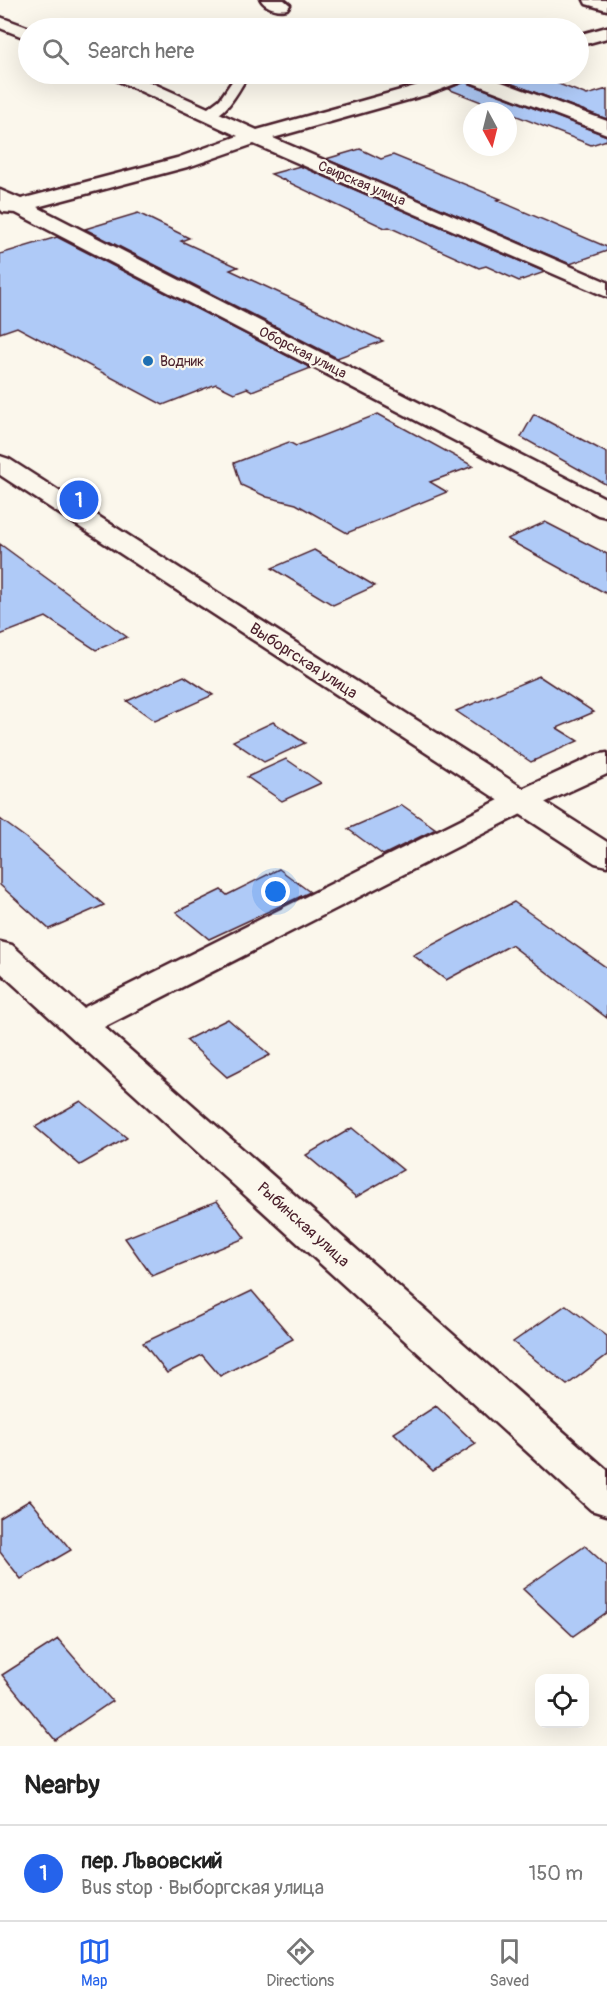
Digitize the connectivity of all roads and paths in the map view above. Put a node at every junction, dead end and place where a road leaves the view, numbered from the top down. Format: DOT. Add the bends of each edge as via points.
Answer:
graph roads {
  1 [pos="592,0"];
  2 [pos="607,5"];
  3 [pos="0,22"];
  4 [pos="18,30"];
  5 [pos="607,32"];
  6 [pos="589,37"];
  7 [pos="141,84"];
  8 [pos="235,84"];
  9 [pos="438,84"];
  10 [pos="492,84"];
  11 [pos="209,114"];
  12 [pos="607,128"];
  13 [pos="255,137"];
  14 [pos="6,204"];
  15 [pos="607,290"];
  16 [pos="0,464"];
  17 [pos="607,509"];
  18 [pos="607,762"];
  19 [pos="522,801"];
  20 [pos="607,856"];
  21 [pos="0,953"];
  22 [pos="81,1024"];
  23 [pos="607,1497"];
  1 -- 2 [label="street"];
  3 -- 4 [label="street"];
  5 -- 6 [label="street"];
  7 -- 11 [label="street, Свирская улица"];
  8 -- 11 [label="lane" via="223,106"];
  9 -- 13 [label="street"];
  10 -- 12 [label="street"];
  11 -- 13 [label="street, Свирская улица"];
  13 -- 14 [label="street" via="184,162"];
  13 -- 15 [label="street, Свирская улица"];
  14 -- 17 [label="street, Оборская улица"];
  16 -- 19 [label="street, Выборгская улица"];
  18 -- 19 [label="street"];
  19 -- 20 [label="street, Выборгская улица"];
  19 -- 22 [label="street"];
  21 -- 22 [label="street, Рыбинская улица"];
  22 -- 23 [label="street, Рыбинская улица"];
}
